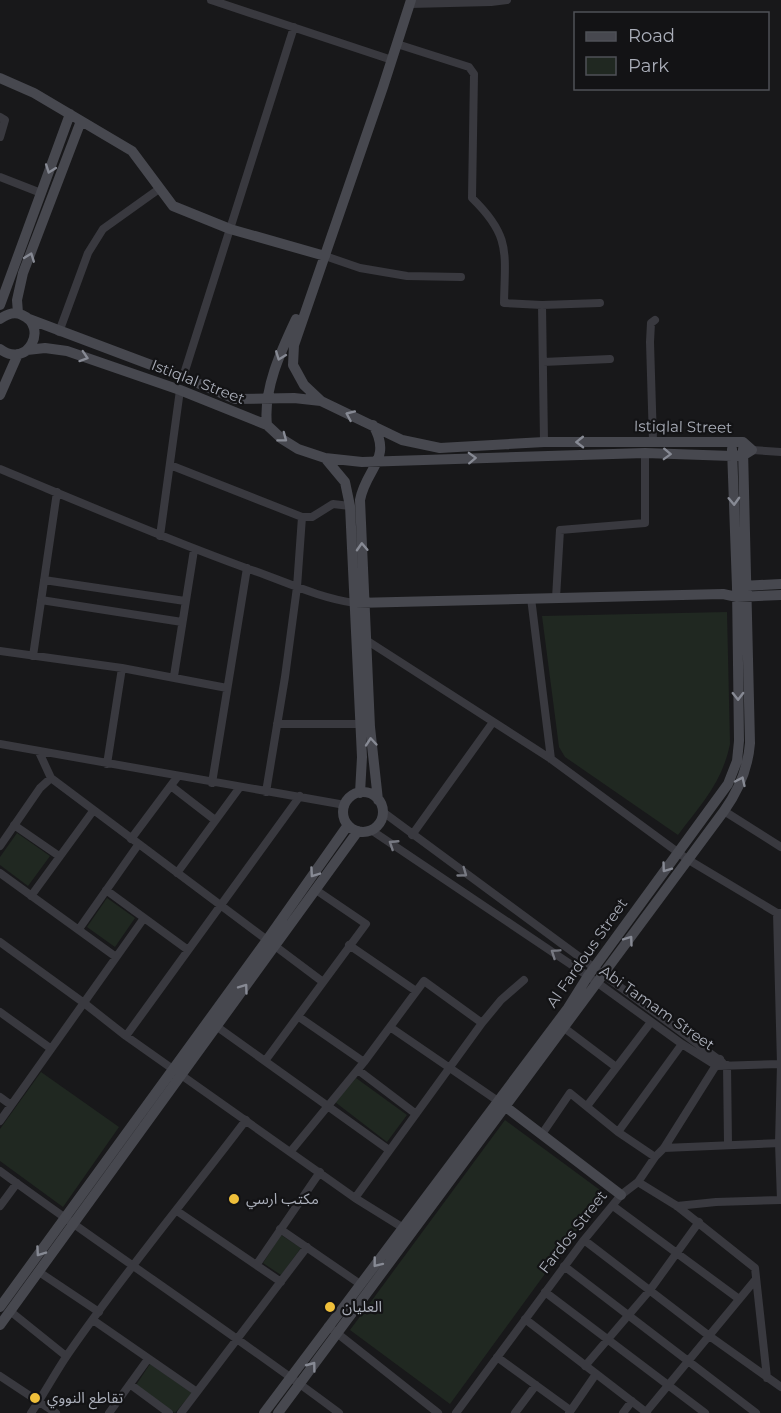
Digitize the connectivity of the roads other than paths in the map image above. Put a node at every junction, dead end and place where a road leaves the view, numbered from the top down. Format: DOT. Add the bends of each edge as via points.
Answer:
graph roads {
  1 [pos="211,0"];
  2 [pos="507,0"];
  3 [pos="410,2"];
  4 [pos="294,27"];
  5 [pos="397,44"];
  6 [pos="392,60"];
  7 [pos="0,78"];
  8 [pos="70,114"];
  9 [pos="0,117"];
  10 [pos="81,121"];
  11 [pos="0,137"];
  12 [pos="0,177"];
  13 [pos="159,189"];
  14 [pos="41,193"];
  15 [pos="230,229"];
  16 [pos="325,256"];
  17 [pos="461,276"];
  18 [pos="315,285"];
  19 [pos="600,303"];
  20 [pos="0,304"];
  21 [pos="542,305"];
  22 [pos="18,313"];
  23 [pos="0,319"];
  24 [pos="29,319"];
  25 [pos="655,320"];
  26 [pos="59,332"];
  27 [pos="0,349"];
  28 [pos="22,352"];
  29 [pos="610,359"];
  30 [pos="543,362"];
  31 [pos="183,377"];
  32 [pos="180,390"];
  33 [pos="0,395"];
  34 [pos="268,399"];
  35 [pos="321,401"];
  36 [pos="267,425"];
  37 [pos="373,425"];
  38 [pos="653,441"];
  39 [pos="544,442"];
  40 [pos="732,442"];
  41 [pos="743,451"];
  42 [pos="781,452"];
  43 [pos="645,453"];
  44 [pos="325,458"];
  45 [pos="376,462"];
  46 [pos="170,465"];
  47 [pos="0,469"];
  48 [pos="57,492"];
  49 [pos="350,506"];
  50 [pos="302,517"];
  51 [pos="160,536"];
  52 [pos="194,550"];
  53 [pos="247,568"];
  54 [pos="44,580"];
  55 [pos="781,584"];
  56 [pos="297,586"];
  57 [pos="742,591"];
  58 [pos="781,595"];
  59 [pos="531,598"];
  60 [pos="556,598"];
  61 [pos="41,600"];
  62 [pos="186,601"];
  63 [pos="360,603"];
  64 [pos="182,622"];
  65 [pos="361,637"];
  66 [pos="0,651"];
  67 [pos="33,656"];
  68 [pos="122,668"];
  69 [pos="174,676"];
  70 [pos="227,688"];
  71 [pos="493,722"];
  72 [pos="277,724"];
  73 [pos="360,724"];
  74 [pos="0,744"];
  75 [pos="39,752"];
  76 [pos="551,759"];
  77 [pos="107,764"];
  78 [pos="178,776"];
  79 [pos="51,778"];
  80 [pos="212,783"];
  81 [pos="171,786"];
  82 [pos="240,787"];
  83 [pos="266,792"];
  84 [pos="360,793"];
  85 [pos="300,796"];
  86 [pos="378,800"];
  87 [pos="345,805"];
  88 [pos="93,811"];
  89 [pos="724,811"];
  90 [pos="383,812"];
  91 [pos="215,820"];
  92 [pos="14,825"];
  93 [pos="348,825"];
  94 [pos="371,830"];
  95 [pos="358,831"];
  96 [pos="411,835"];
  97 [pos="134,842"];
  98 [pos="0,846"];
  99 [pos="781,847"];
  100 [pos="678,852"];
  101 [pos="59,856"];
  102 [pos="687,859"];
  103 [pos="0,873"];
  104 [pos="177,873"];
  105 [pos="106,890"];
  106 [pos="316,890"];
  107 [pos="31,896"];
  108 [pos="220,904"];
  109 [pos="779,913"];
  110 [pos="144,918"];
  111 [pos="79,929"];
  112 [pos="0,942"];
  113 [pos="271,943"];
  114 [pos="349,945"];
  115 [pos="188,950"];
  116 [pos="116,957"];
  117 [pos="596,975"];
  118 [pos="524,980"];
  119 [pos="323,982"];
  120 [pos="416,991"];
  121 [pos="84,1003"];
  122 [pos="781,1007"];
  123 [pos="3,1014"];
  124 [pos="298,1017"];
  125 [pos="651,1022"];
  126 [pos="0,1023"];
  127 [pos="482,1023"];
  128 [pos="216,1026"];
  129 [pos="390,1027"];
  130 [pos="563,1027"];
  131 [pos="126,1036"];
  132 [pos="682,1044"];
  133 [pos="50,1048"];
  134 [pos="266,1061"];
  135 [pos="364,1062"];
  136 [pos="722,1064"];
  137 [pos="781,1064"];
  138 [pos="616,1067"];
  139 [pos="450,1068"];
  140 [pos="358,1070"];
  141 [pos="177,1072"];
  142 [pos="0,1097"];
  143 [pos="502,1104"];
  144 [pos="11,1105"];
  145 [pos="326,1106"];
  146 [pos="587,1106"];
  147 [pos="416,1114"];
  148 [pos="246,1120"];
  149 [pos="0,1121"];
  150 [pos="618,1132"];
  151 [pos="542,1134"];
  152 [pos="780,1143"];
  153 [pos="728,1144"];
  154 [pos="664,1148"];
  155 [pos="389,1150"];
  156 [pos="291,1151"];
  157 [pos="655,1157"];
  158 [pos="0,1171"];
  159 [pos="320,1172"];
  160 [pos="638,1182"];
  161 [pos="17,1183"];
  162 [pos="621,1195"];
  163 [pos="355,1198"];
  164 [pos="781,1200"];
  165 [pos="0,1206"];
  166 [pos="613,1206"];
  167 [pos="677,1206"];
  168 [pos="177,1211"];
  169 [pos="68,1220"];
  170 [pos="699,1222"];
  171 [pos="280,1229"];
  172 [pos="408,1231"];
  173 [pos="584,1240"];
  174 [pos="307,1248"];
  175 [pos="678,1253"];
  176 [pos="257,1264"];
  177 [pos="132,1266"];
  178 [pos="564,1266"];
  179 [pos="39,1272"];
  180 [pos="756,1279"];
  181 [pos="281,1282"];
  182 [pos="360,1284"];
  183 [pos="650,1290"];
  184 [pos="545,1292"];
  185 [pos="739,1299"];
  186 [pos="5,1309"];
  187 [pos="99,1312"];
  188 [pos="629,1316"];
  189 [pos="525,1319"];
  190 [pos="93,1320"];
  191 [pos="0,1325"];
  192 [pos="332,1330"];
  193 [pos="708,1335"];
  194 [pos="237,1339"];
  195 [pos="608,1339"];
  196 [pos="66,1356"];
  197 [pos="497,1357"];
  198 [pos="148,1359"];
  199 [pos="688,1360"];
  200 [pos="585,1366"];
  201 [pos="596,1374"];
  202 [pos="0,1376"];
  203 [pos="767,1378"];
  204 [pos="295,1380"];
  205 [pos="668,1384"];
  206 [pos="131,1385"];
  207 [pos="536,1385"];
  208 [pos="781,1388"];
  209 [pos="197,1392"];
  210 [pos="39,1401"];
  211 [pos="632,1401"];
  212 [pos="570,1412"];
  213 [pos="647,1412"];
  214 [pos="31,1413"];
  215 [pos="56,1413"];
  216 [pos="109,1413"];
  217 [pos="169,1413"];
  218 [pos="181,1413"];
  219 [pos="264,1413"];
  220 [pos="278,1413"];
  221 [pos="339,1413"];
  222 [pos="438,1413"];
  223 [pos="456,1413"];
  224 [pos="515,1413"];
  225 [pos="623,1413"];
  226 [pos="705,1413"];
  227 [pos="756,1413"];
  1 -- 4 [label="street"];
  2 -- 3 [label="street"];
  3 -- 5 [label="main road"];
  4 -- 6 [label="street"];
  4 -- 15 [label="street"];
  5 -- 6 [label="main road"];
  5 -- 21 [label="street" via="469,67 474,74 472,198 491,216 505,247 504,303"];
  6 -- 16 [label="main road"];
  7 -- 8 [label="main road"];
  8 -- 10 [label="main road"];
  8 -- 14 [label="main road, one-way"];
  9 -- 11 [label="street" via="5,120"];
  10 -- 13 [label="main road" via="132,152"];
  22 -- 10 [label="main road, one-way" via="23,273"];
  12 -- 14 [label="street"];
  13 -- 15 [label="main road" via="173,206"];
  13 -- 26 [label="street" via="103,229 88,253"];
  14 -- 20 [label="main road"];
  15 -- 16 [label="main road"];
  15 -- 31 [label="street"];
  16 -- 17 [label="street" via="360,268 407,276"];
  16 -- 18 [label="main road"];
  18 -- 34 [label="main road, one-way" via="278,360"];
  18 -- 35 [label="main road" via="297,336 293,365 304,385"];
  19 -- 21 [label="street"];
  20 -- 22 [label="main road, Istiqlal Street"];
  21 -- 30 [label="street"];
  22 -- 23 [label="main road"];
  22 -- 24 [label="main road, Istiqlal Street"];
  24 -- 26 [label="main road, Istiqlal Street"];
  24 -- 28 [label="main road" via="34,339"];
  25 -- 38 [label="street" via="651,322 650,342"];
  26 -- 31 [label="main road, Istiqlal Street"];
  27 -- 28 [label="main road, Istiqlal Street" via="11,354"];
  28 -- 32 [label="main road, Istiqlal Street, one-way" via="45,348 67,351"];
  28 -- 33 [label="main road"];
  29 -- 30 [label="street"];
  30 -- 39 [label="street"];
  31 -- 34 [label="main road, Istiqlal Street" via="235,399"];
  32 -- 36 [label="main road, Istiqlal Street"];
  32 -- 46 [label="street"];
  34 -- 35 [label="main road, Istiqlal Street"];
  34 -- 36 [label="main road"];
  37 -- 35 [label="main road, Istiqlal Street, one-way"];
  36 -- 44 [label="main road, Istiqlal Street, one-way" via="298,449"];
  37 -- 39 [label="main road, Istiqlal Street" via="402,440 440,448"];
  37 -- 45 [label="main road" via="381,441"];
  38 -- 39 [label="main road, Istiqlal Street, one-way"];
  38 -- 40 [label="main road, Istiqlal Street"];
  40 -- 41 [label="main road, Al Fardous Street"];
  41 -- 42 [label="street"];
  43 -- 41 [label="main road, Istiqlal Street, one-way"];
  41 -- 57 [label="main road, Al Fardous Street"];
  45 -- 43 [label="main road, Istiqlal Street, one-way"];
  43 -- 60 [label="street" via="645,523 560,530"];
  44 -- 45 [label="main road, Istiqlal Street"];
  44 -- 49 [label="main road" via="345,482"];
  63 -- 45 [label="main road, one-way" via="360,500"];
  46 -- 50 [label="street"];
  46 -- 51 [label="street"];
  47 -- 48 [label="street"];
  48 -- 51 [label="street"];
  48 -- 54 [label="street"];
  49 -- 50 [label="street" via="333,504 312,517"];
  49 -- 63 [label="main road"];
  50 -- 56 [label="street"];
  51 -- 52 [label="street"];
  52 -- 53 [label="street"];
  52 -- 62 [label="street"];
  53 -- 56 [label="street"];
  53 -- 70 [label="street"];
  54 -- 61 [label="street"];
  54 -- 62 [label="street"];
  55 -- 57 [label="main road"];
  56 -- 63 [label="street"];
  56 -- 72 [label="street"];
  57 -- 58 [label="main road"];
  57 -- 60 [label="main road"];
  89 -- 57 [label="main road, Al Fardous Street, one-way" via="742,782 750,743"];
  57 -- 100 [label="main road, Al Fardous Street, one-way" via="737,761 728,784"];
  59 -- 60 [label="main road"];
  59 -- 63 [label="main road"];
  59 -- 76 [label="street"];
  61 -- 64 [label="street"];
  61 -- 67 [label="street"];
  62 -- 64 [label="street"];
  63 -- 65 [label="main road"];
  64 -- 69 [label="street"];
  65 -- 71 [label="street"];
  65 -- 73 [label="main road"];
  86 -- 65 [label="main road, one-way"];
  66 -- 67 [label="street"];
  67 -- 68 [label="street"];
  68 -- 69 [label="street"];
  68 -- 77 [label="street"];
  69 -- 70 [label="street"];
  70 -- 80 [label="street"];
  71 -- 76 [label="street"];
  71 -- 96 [label="street"];
  72 -- 73 [label="street"];
  72 -- 83 [label="street"];
  73 -- 84 [label="main road"];
  74 -- 75 [label="street"];
  75 -- 77 [label="street"];
  75 -- 79 [label="street"];
  76 -- 100 [label="street"];
  77 -- 78 [label="street"];
  78 -- 80 [label="street"];
  78 -- 81 [label="street"];
  79 -- 88 [label="street"];
  79 -- 92 [label="street"];
  80 -- 82 [label="street"];
  81 -- 91 [label="street"];
  81 -- 97 [label="street"];
  82 -- 83 [label="street"];
  82 -- 91 [label="street"];
  83 -- 85 [label="street"];
  84 -- 86 [label="main road"];
  84 -- 87 [label="main road"];
  85 -- 87 [label="street"];
  85 -- 108 [label="street"];
  86 -- 90 [label="main road"];
  87 -- 93 [label="main road" via="344,819"];
  88 -- 97 [label="street"];
  88 -- 101 [label="street"];
  89 -- 99 [label="street"];
  89 -- 102 [label="main road, Al Fardous Street"];
  90 -- 94 [label="main road"];
  90 -- 96 [label="street, Abi Tamam Street"];
  91 -- 104 [label="street"];
  92 -- 98 [label="street"];
  92 -- 101 [label="street"];
  93 -- 95 [label="main road"];
  93 -- 113 [label="main road, one-way"];
  94 -- 95 [label="main road"];
  117 -- 94 [label="street, Abi Tamam Street, one-way"];
  95 -- 106 [label="main road"];
  96 -- 117 [label="street, Abi Tamam Street, one-way"];
  97 -- 104 [label="street"];
  97 -- 105 [label="street"];
  100 -- 102 [label="street"];
  100 -- 117 [label="main road, Al Fardous Street, one-way"];
  101 -- 107 [label="street"];
  102 -- 109 [label="street"];
  117 -- 102 [label="main road, Al Fardous Street, one-way"];
  103 -- 107 [label="street"];
  104 -- 108 [label="street"];
  105 -- 110 [label="street"];
  105 -- 111 [label="street"];
  106 -- 113 [label="main road"];
  106 -- 114 [label="street" via="366,924"];
  107 -- 111 [label="street"];
  108 -- 113 [label="street"];
  108 -- 115 [label="street"];
  109 -- 122 [label="street"];
  110 -- 115 [label="street"];
  110 -- 116 [label="street"];
  111 -- 116 [label="street"];
  112 -- 121 [label="street"];
  113 -- 119 [label="street"];
  128 -- 113 [label="main road, one-way"];
  113 -- 141 [label="main road"];
  114 -- 119 [label="street"];
  114 -- 120 [label="street"];
  115 -- 131 [label="street"];
  116 -- 121 [label="street"];
  117 -- 125 [label="street, Abi Tamam Street"];
  117 -- 130 [label="main road, Al Fardous Street"];
  117 -- 136 [label="street, Abi Tamam Street"];
  117 -- 143 [label="main road, Al Fardous Street" via="568,1008"];
  118 -- 127 [label="street"];
  119 -- 124 [label="street"];
  120 -- 127 [label="street" via="424,981"];
  120 -- 129 [label="street"];
  121 -- 131 [label="street"];
  121 -- 133 [label="street"];
  122 -- 137 [label="street"];
  123 -- 126 [label="street"];
  123 -- 133 [label="street"];
  124 -- 134 [label="street"];
  124 -- 135 [label="street"];
  125 -- 132 [label="street, Abi Tamam Street"];
  125 -- 138 [label="street"];
  127 -- 139 [label="street"];
  128 -- 134 [label="street"];
  128 -- 141 [label="main road"];
  129 -- 135 [label="street"];
  129 -- 139 [label="street"];
  130 -- 138 [label="street"];
  130 -- 143 [label="main road, Al Fardous Street"];
  131 -- 141 [label="street"];
  132 -- 136 [label="street, Abi Tamam Street"];
  132 -- 150 [label="street"];
  133 -- 144 [label="street"];
  134 -- 145 [label="street"];
  135 -- 140 [label="street"];
  136 -- 137 [label="street"];
  136 -- 153 [label="street"];
  136 -- 154 [label="street"];
  137 -- 152 [label="street"];
  138 -- 146 [label="street"];
  139 -- 143 [label="street"];
  139 -- 147 [label="street"];
  140 -- 145 [label="street"];
  140 -- 147 [label="street"];
  141 -- 148 [label="street"];
  141 -- 169 [label="main road"];
  142 -- 144 [label="street"];
  143 -- 151 [label="main road, Fardos Street"];
  143 -- 172 [label="main road, Al Fardous Street"];
  144 -- 149 [label="street"];
  145 -- 155 [label="street"];
  145 -- 156 [label="street"];
  146 -- 150 [label="street"];
  146 -- 151 [label="street" via="570,1094"];
  147 -- 155 [label="street"];
  148 -- 156 [label="street"];
  148 -- 168 [label="street"];
  150 -- 157 [label="street"];
  151 -- 162 [label="main road, Fardos Street"];
  152 -- 153 [label="street"];
  152 -- 164 [label="street"];
  153 -- 154 [label="street"];
  154 -- 157 [label="street"];
  155 -- 163 [label="street"];
  156 -- 159 [label="street"];
  157 -- 160 [label="street"];
  158 -- 161 [label="street"];
  159 -- 163 [label="street"];
  159 -- 171 [label="street"];
  160 -- 162 [label="street"];
  160 -- 167 [label="street"];
  161 -- 165 [label="street"];
  161 -- 169 [label="street"];
  162 -- 166 [label="street, Fardos Street"];
  163 -- 172 [label="street"];
  164 -- 167 [label="street"];
  166 -- 173 [label="street, Fardos Street"];
  166 -- 175 [label="street"];
  167 -- 170 [label="street"];
  168 -- 176 [label="street"];
  168 -- 177 [label="street"];
  169 -- 177 [label="street"];
  169 -- 179 [label="main road"];
  169 -- 186 [label="main road, one-way"];
  170 -- 175 [label="street"];
  170 -- 180 [label="street" via="755,1268"];
  171 -- 174 [label="street"];
  171 -- 176 [label="street"];
  172 -- 182 [label="main road, Al Fardous Street, one-way"];
  172 -- 192 [label="main road, Al Fardous Street"];
  173 -- 178 [label="street, Fardos Street"];
  173 -- 183 [label="street"];
  174 -- 181 [label="street"];
  174 -- 182 [label="street"];
  175 -- 183 [label="street"];
  175 -- 185 [label="street"];
  176 -- 181 [label="street"];
  177 -- 187 [label="street"];
  177 -- 194 [label="street"];
  178 -- 184 [label="street, Fardos Street"];
  178 -- 188 [label="street"];
  179 -- 186 [label="main road"];
  179 -- 187 [label="street"];
  180 -- 185 [label="street"];
  180 -- 203 [label="street"];
  181 -- 194 [label="street"];
  182 -- 192 [label="main road, Al Fardous Street"];
  183 -- 188 [label="street"];
  183 -- 193 [label="street"];
  184 -- 189 [label="street, Fardos Street"];
  184 -- 195 [label="street"];
  185 -- 193 [label="street"];
  186 -- 191 [label="main road"];
  186 -- 196 [label="street"];
  187 -- 190 [label="street"];
  188 -- 195 [label="street"];
  188 -- 199 [label="street"];
  189 -- 197 [label="street, Fardos Street"];
  189 -- 200 [label="street"];
  190 -- 196 [label="street"];
  190 -- 198 [label="street"];
  192 -- 204 [label="main road, Al Fardous Street"];
  192 -- 222 [label="street"];
  193 -- 199 [label="street"];
  193 -- 203 [label="street"];
  194 -- 204 [label="street"];
  194 -- 209 [label="street"];
  195 -- 200 [label="street"];
  195 -- 205 [label="street"];
  196 -- 210 [label="street"];
  197 -- 207 [label="street"];
  197 -- 223 [label="street, Fardos Street"];
  198 -- 206 [label="street"];
  198 -- 209 [label="street"];
  199 -- 205 [label="street"];
  199 -- 227 [label="street"];
  200 -- 201 [label="street"];
  201 -- 211 [label="street"];
  201 -- 212 [label="street"];
  202 -- 210 [label="street"];
  203 -- 208 [label="street"];
  204 -- 219 [label="main road, Al Fardous Street"];
  204 -- 220 [label="main road, Al Fardous Street"];
  204 -- 221 [label="street"];
  205 -- 213 [label="street"];
  205 -- 226 [label="street"];
  206 -- 216 [label="street"];
  206 -- 217 [label="street"];
  207 -- 212 [label="street"];
  207 -- 224 [label="street"];
  209 -- 218 [label="street"];
  210 -- 214 [label="street"];
  210 -- 215 [label="street"];
  211 -- 213 [label="street"];
  211 -- 225 [label="street"];
}
